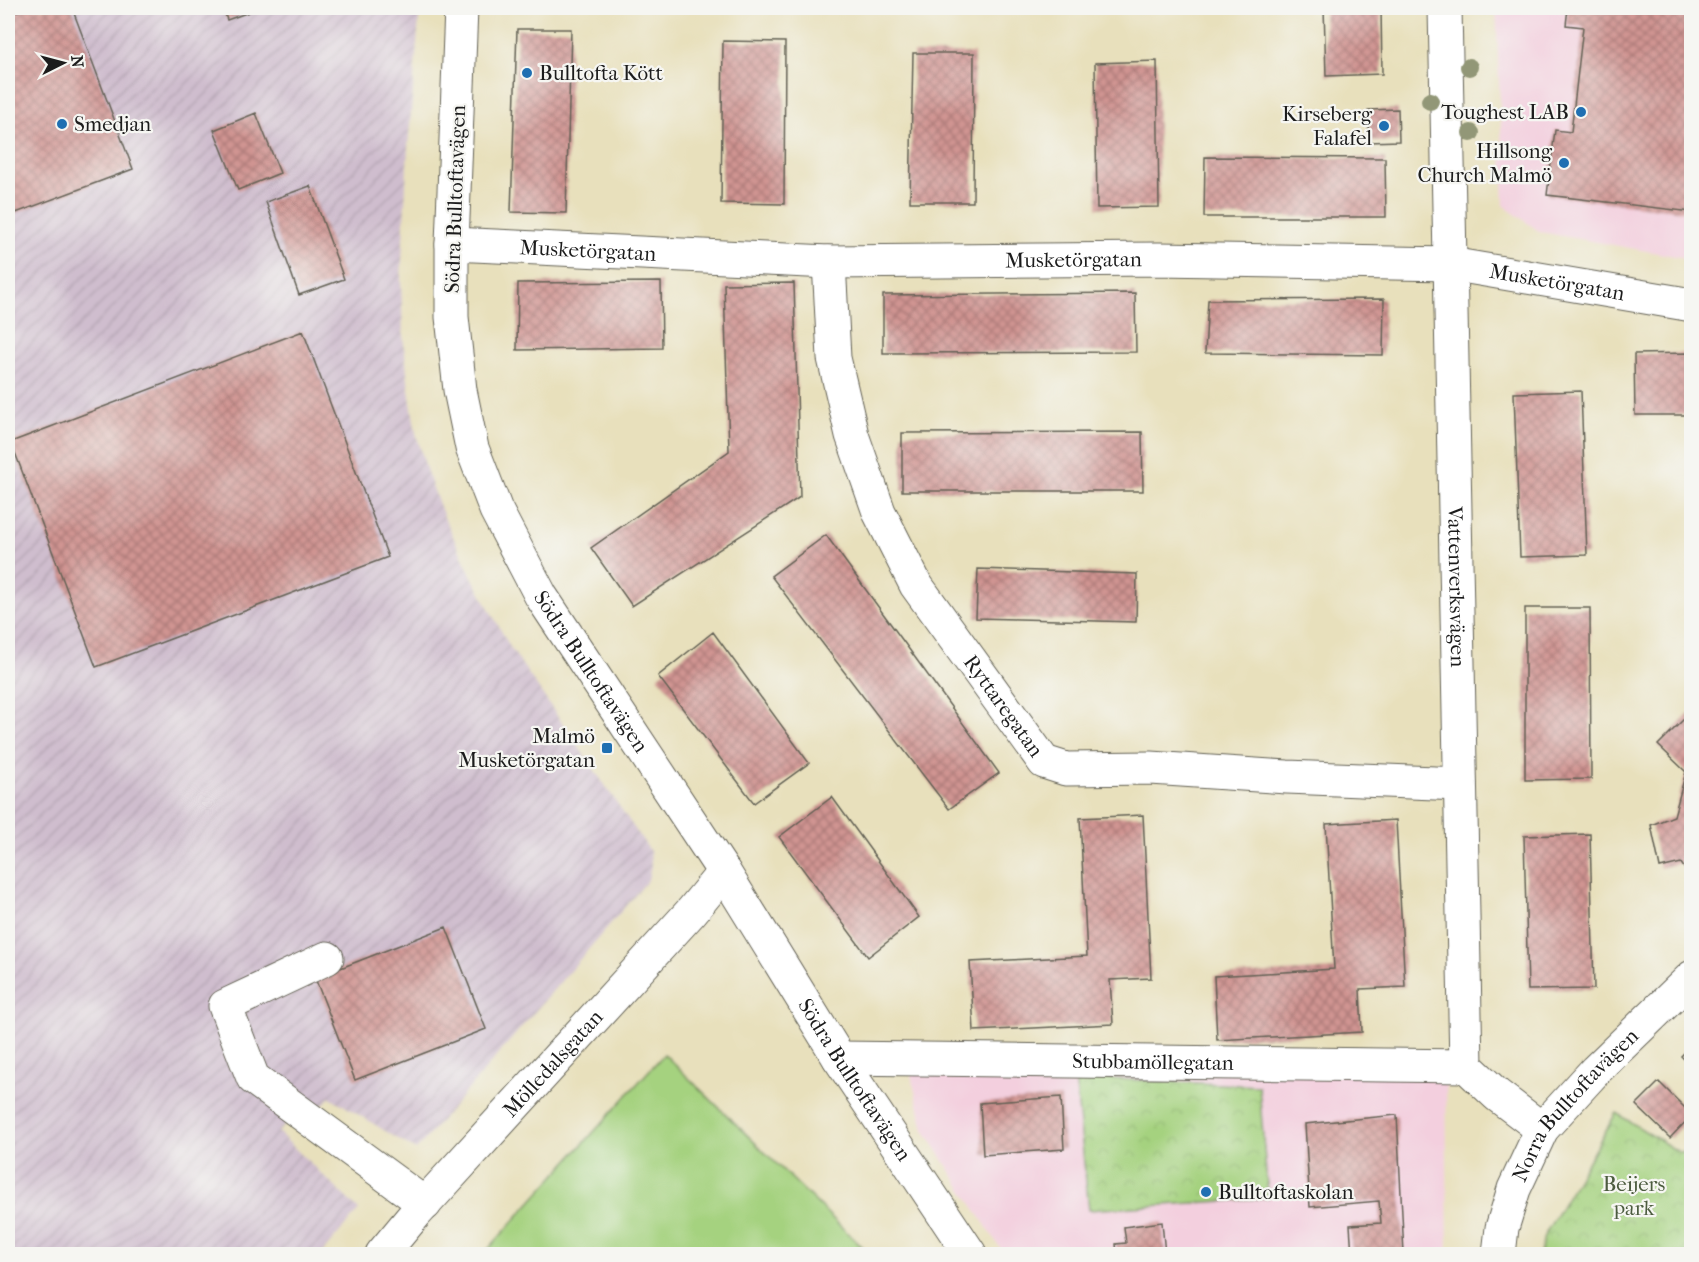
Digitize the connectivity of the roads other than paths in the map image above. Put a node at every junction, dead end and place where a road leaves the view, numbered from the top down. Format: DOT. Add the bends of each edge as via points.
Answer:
graph roads {
  1 [pos="461,8"];
  2 [pos="1445,8"];
  3 [pos="452,244"];
  4 [pos="829,262"];
  5 [pos="1450,264"];
  6 [pos="1692,305"];
  7 [pos="1461,784"];
  8 [pos="724,872"];
  9 [pos="327,958"];
  10 [pos="1692,977"];
  11 [pos="839,1058"];
  12 [pos="1466,1066"];
  13 [pos="1542,1129"];
  14 [pos="425,1204"];
  15 [pos="382,1254"];
  16 [pos="970,1254"];
  17 [pos="1499,1254"];
  1 -- 3 [label="street, Södra Bulltoftavägen"];
  2 -- 5 [label="street, Vattenverksvägen"];
  3 -- 4 [label="street, Musketörgatan"];
  3 -- 8 [label="street, Södra Bulltoftavägen" via="452,317 460,390 472,448 496,510 541,596"];
  4 -- 5 [label="street, Musketörgatan" via="1159,260"];
  4 -- 7 [label="street, Ryttaregatan" via="834,358 852,435 879,512 916,585 1044,762 1066,769 1151,768"];
  5 -- 6 [label="street, Musketörgatan"];
  5 -- 7 [label="street, Vattenverksvägen"];
  7 -- 12 [label="street, Vattenverksvägen"];
  8 -- 11 [label="street, Södra Bulltoftavägen"];
  8 -- 14 [label="street, Mölledalsgatan"];
  9 -- 14 [label="street" via="225,1006 253,1078"];
  10 -- 13 [label="street, Norra Bulltoftavägen" via="1596,1070"];
  11 -- 12 [label="street, Stubbamöllegatan"];
  11 -- 16 [label="street, Södra Bulltoftavägen"];
  12 -- 13 [label="street"];
  13 -- 17 [label="street, Norra Bulltoftavägen" via="1514,1188"];
  14 -- 15 [label="street, Mölledalsgatan"];
}
